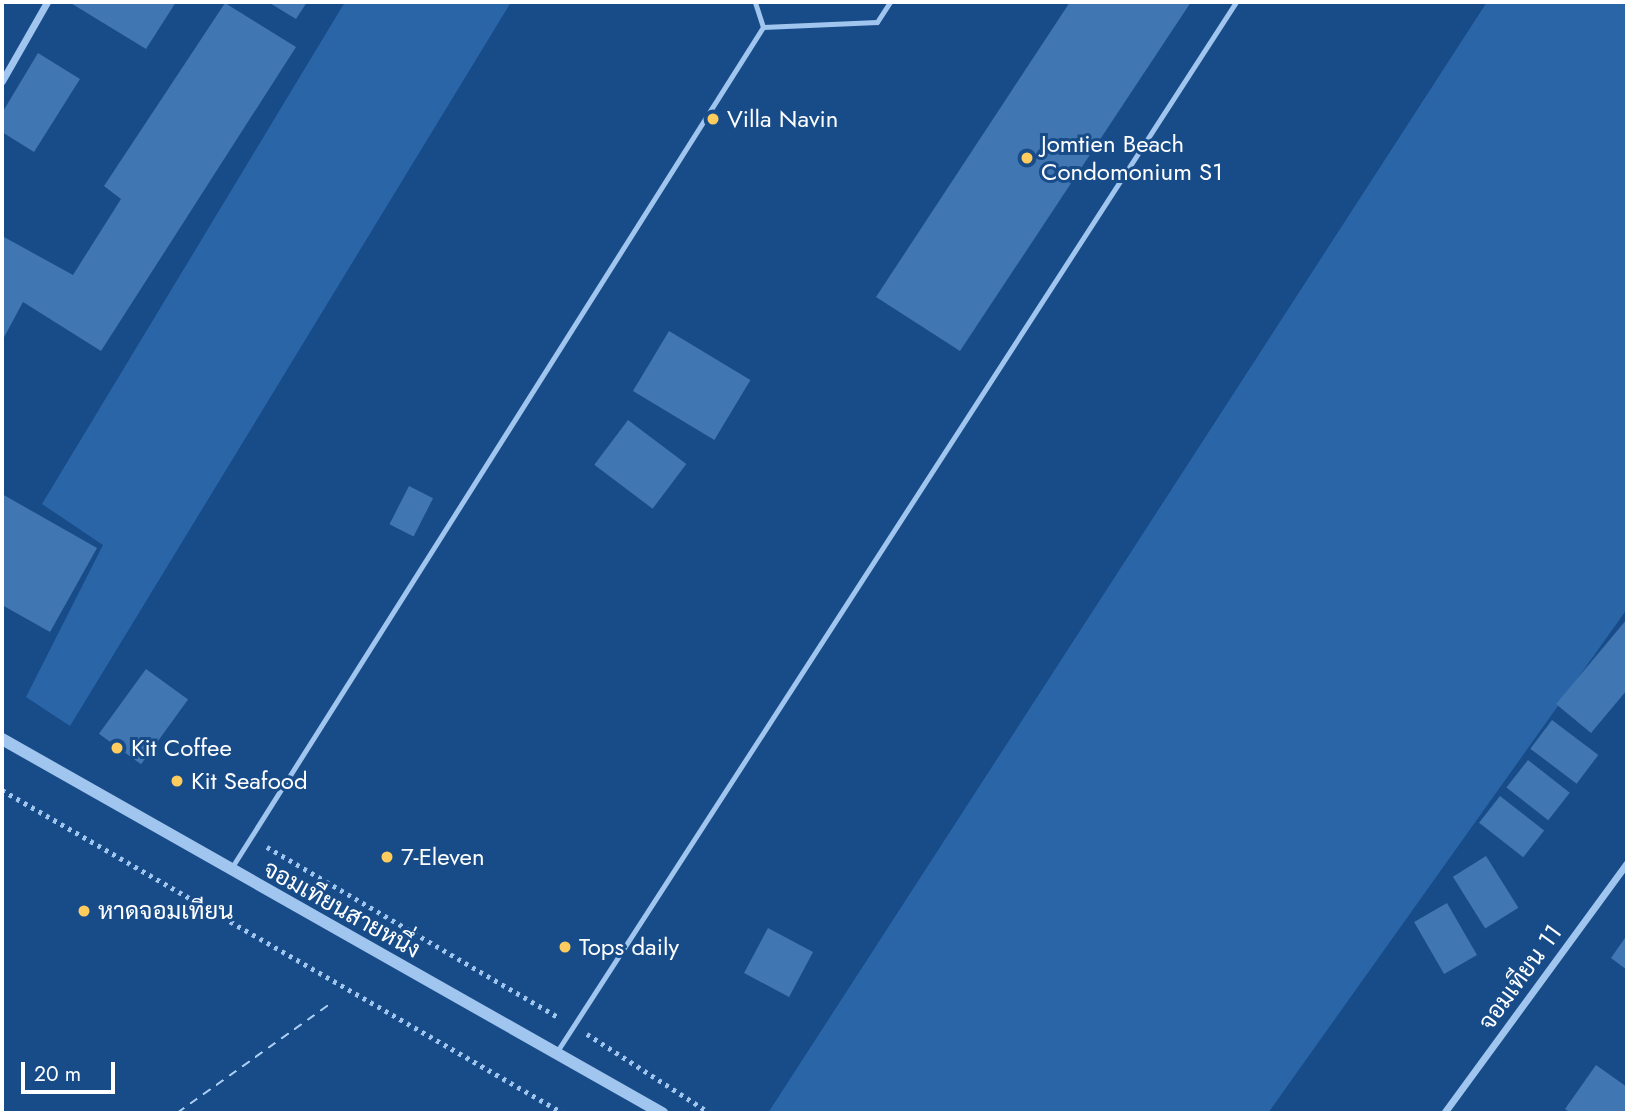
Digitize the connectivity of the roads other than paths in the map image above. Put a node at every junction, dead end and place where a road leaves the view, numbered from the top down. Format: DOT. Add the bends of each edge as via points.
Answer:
graph roads {
  1 [pos="47,2"];
  2 [pos="755,2"];
  3 [pos="890,2"];
  4 [pos="1236,2"];
  5 [pos="763,27"];
  6 [pos="2,81"];
  7 [pos="2,739"];
  8 [pos="1627,863"];
  9 [pos="230,870"];
  10 [pos="556,1053"];
  11 [pos="662,1113"];
  12 [pos="1444,1113"];
  1 -- 6 [label="street"];
  2 -- 5 [label="lane"];
  3 -- 5 [label="lane" via="877,22"];
  4 -- 10 [label="lane"];
  5 -- 9 [label="lane"];
  7 -- 9 [label="street, จอมเทียนสายหนึ่ง"];
  8 -- 12 [label="street, จอมเทียน 11"];
  9 -- 10 [label="street, จอมเทียนสายหนึ่ง"];
  10 -- 11 [label="street, จอมเทียนสายหนึ่ง"];
}
